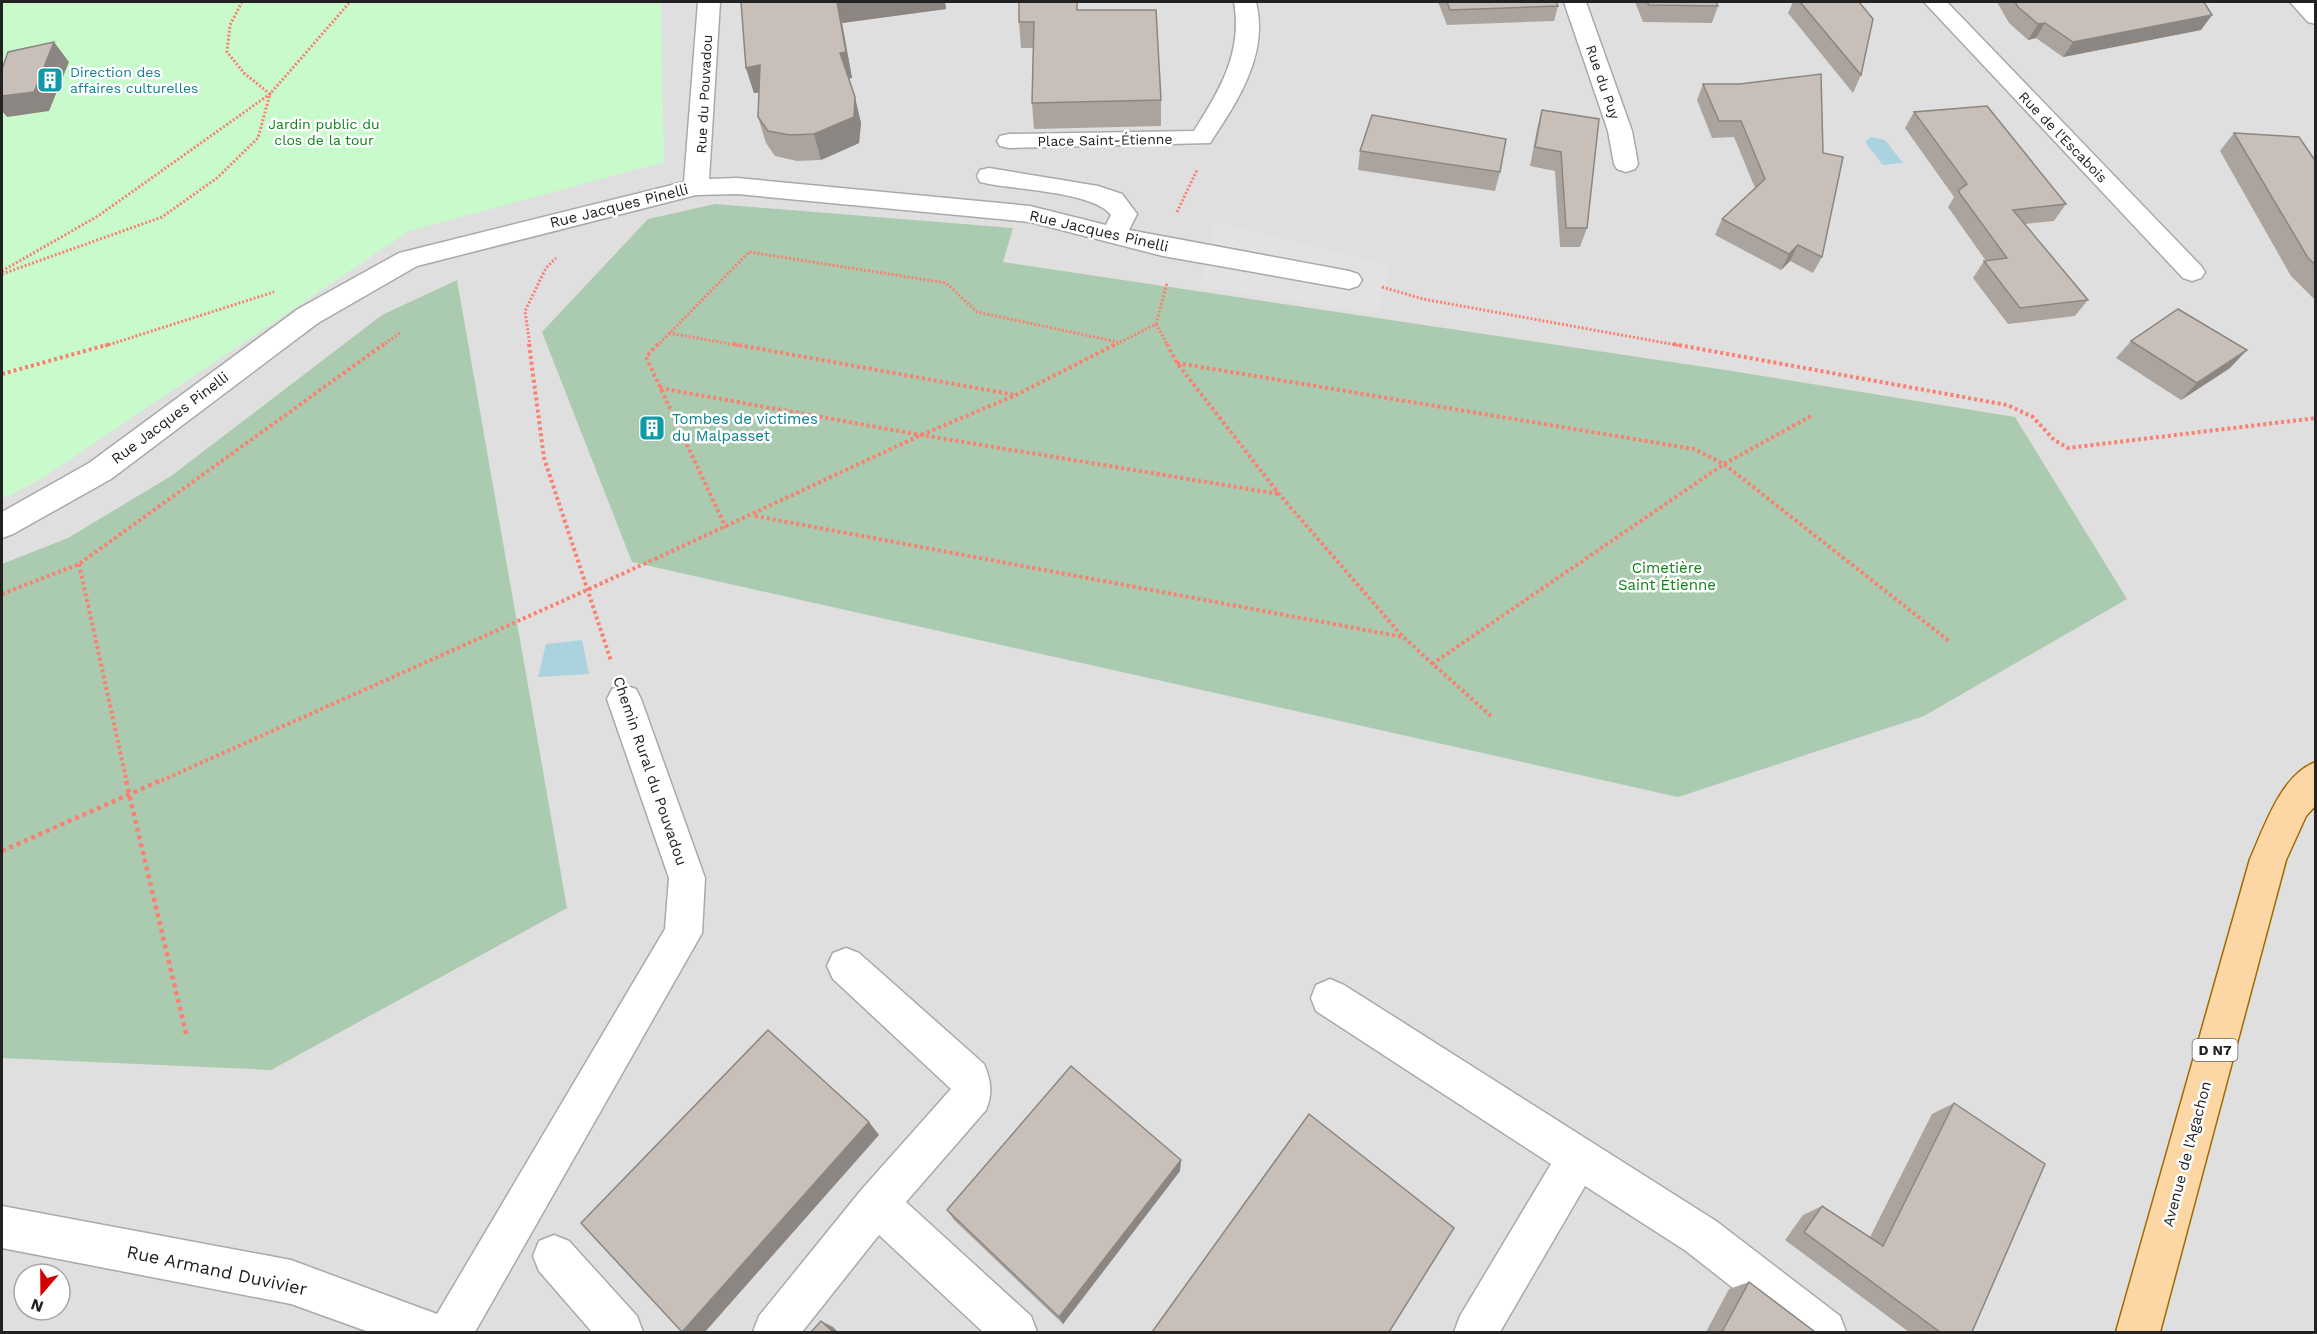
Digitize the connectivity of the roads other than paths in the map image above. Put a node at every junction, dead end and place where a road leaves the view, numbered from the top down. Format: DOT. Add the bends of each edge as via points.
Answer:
graph roads {
  1 [pos="709,2"];
  2 [pos="1245,2"];
  3 [pos="1575,2"];
  4 [pos="1935,2"];
  5 [pos="2301,2"];
  6 [pos="2316,17"];
  7 [pos="1009,141"];
  8 [pos="1626,164"];
  9 [pos="989,176"];
  10 [pos="696,187"];
  11 [pos="1114,233"];
  12 [pos="2192,272"];
  13 [pos="1349,280"];
  14 [pos="2,526"];
  15 [pos="624,699"];
  16 [pos="2316,777"];
  17 [pos="846,966"];
  18 [pos="1330,998"];
  19 [pos="1578,1158"];
  20 [pos="877,1204"];
  21 [pos="2,1227"];
  22 [pos="554,1256"];
  23 [pos="428,1332"];
  24 [pos="451,1332"];
  25 [pos="621,1332"];
  26 [pos="775,1332"];
  27 [pos="1015,1332"];
  28 [pos="1476,1332"];
  29 [pos="1824,1332"];
  30 [pos="2138,1332"];
  1 -- 10 [label="street, Rue du Pouvadou"];
  2 -- 7 [label="street, Place Saint-Étienne" via="1250,16 1245,61 1202,138"];
  3 -- 8 [label="street, Rue du Puy" via="1620,131"];
  4 -- 12 [label="street, Rue de l'Escabois"];
  5 -- 6 [label="street"];
  9 -- 11 [label="street" via="1089,192 1113,200 1124,214"];
  10 -- 11 [label="street, Rue Jacques Pinelli" via="737,186 1030,214"];
  10 -- 14 [label="street, Rue Jacques Pinelli" via="408,259 308,316 100,471"];
  11 -- 13 [label="street, Rue Jacques Pinelli" via="1163,246"];
  15 -- 24 [label="street, Chemin Rural du Pouvadou" via="687,878 683,933"];
  16 -- 30 [label="main road, Avenue de l'Agachon / D N7" via="2294,805 2268,859"];
  17 -- 20 [label="street" via="970,1078 972,1096"];
  18 -- 19 [label="street"];
  19 -- 28 [label="street"];
  19 -- 29 [label="street" via="1701,1236"];
  20 -- 26 [label="street"];
  20 -- 27 [label="street"];
  21 -- 23 [label="street, Rue Armand Duvivier" via="291,1282"];
  22 -- 25 [label="street"];
}
